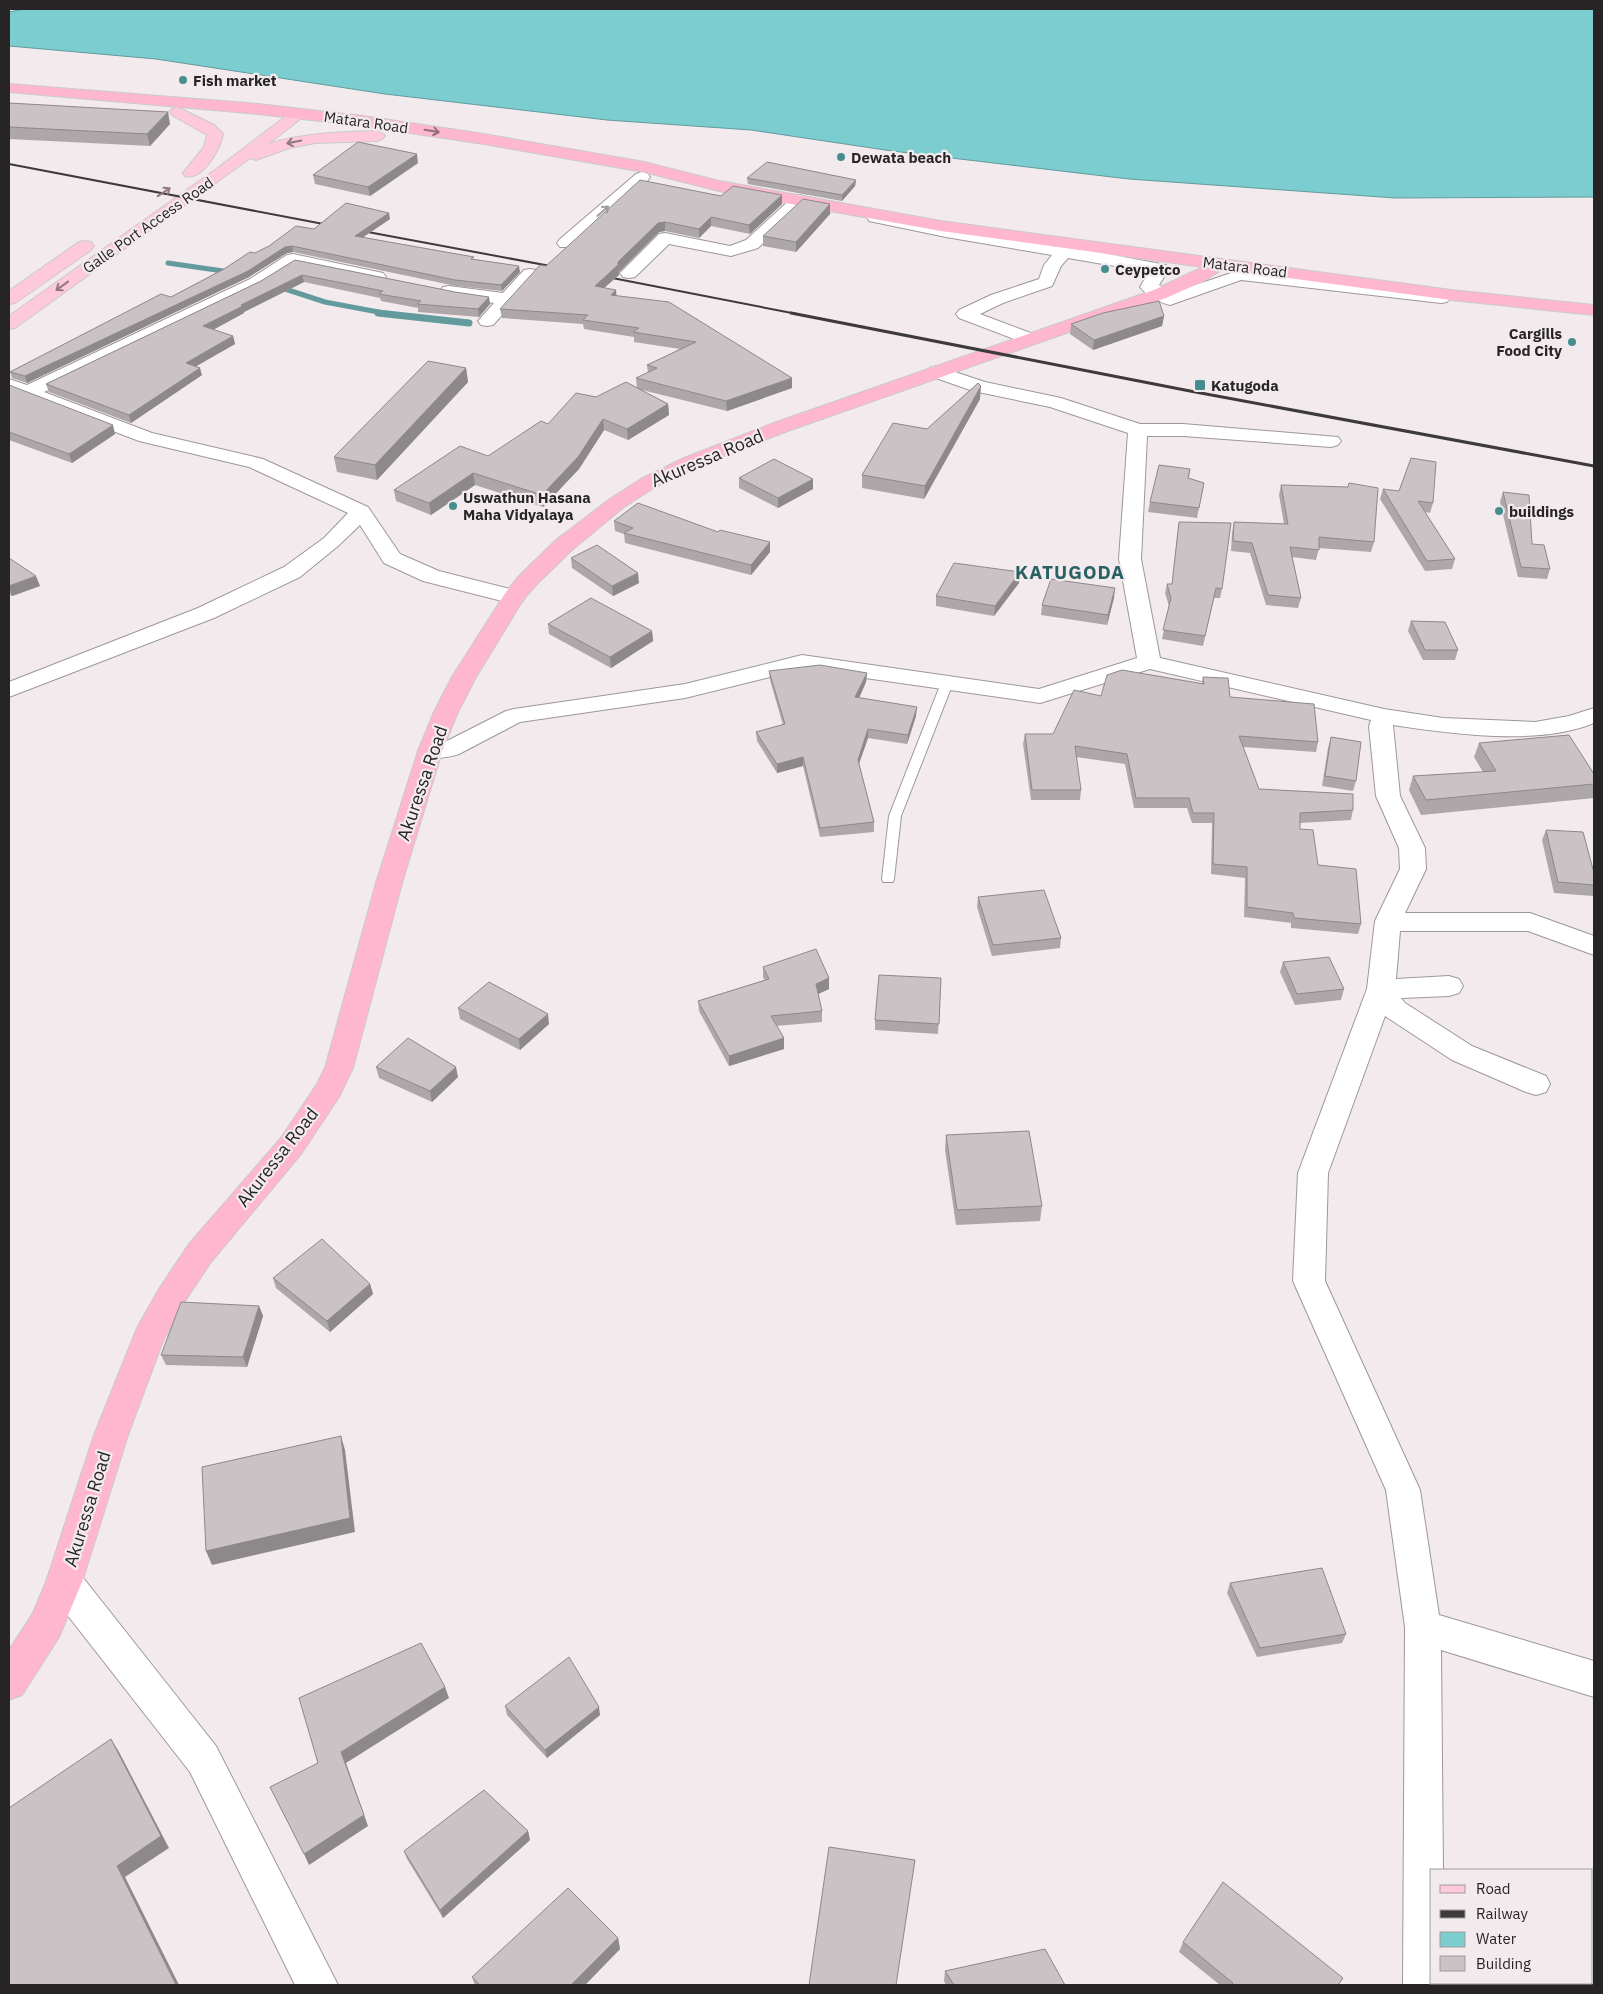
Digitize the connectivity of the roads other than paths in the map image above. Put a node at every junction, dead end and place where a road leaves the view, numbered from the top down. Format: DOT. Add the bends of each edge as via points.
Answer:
graph roads {
  1 [pos="9,88"];
  2 [pos="9,100"];
  3 [pos="177,112"];
  4 [pos="282,117"];
  5 [pos="377,136"];
  6 [pos="191,173"];
  7 [pos="221,173"];
  8 [pos="642,177"];
  9 [pos="176,184"];
  10 [pos="719,186"];
  11 [pos="799,200"];
  12 [pos="97,238"];
  13 [pos="566,243"];
  14 [pos="1065,251"];
  15 [pos="1222,264"];
  16 [pos="628,273"];
  17 [pos="530,274"];
  18 [pos="398,281"];
  19 [pos="437,289"];
  20 [pos="1160,294"];
  21 [pos="1450,295"];
  22 [pos="9,299"];
  23 [pos="506,299"];
  24 [pos="1594,310"];
  25 [pos="488,321"];
  26 [pos="9,324"];
  27 [pos="1030,339"];
  28 [pos="937,372"];
  29 [pos="9,385"];
  30 [pos="30,391"];
  31 [pos="1138,430"];
  32 [pos="1330,441"];
  33 [pos="361,510"];
  34 [pos="514,597"];
  35 [pos="1149,662"];
  36 [pos="947,684"];
  37 [pos="9,690"];
  38 [pos="1384,716"];
  39 [pos="1594,716"];
  40 [pos="430,751"];
  41 [pos="888,879"];
  42 [pos="1388,921"];
  43 [pos="1594,946"];
  44 [pos="1450,986"];
  45 [pos="1380,988"];
  46 [pos="1536,1084"];
  47 [pos="64,1582"];
  48 [pos="1423,1627"];
  49 [pos="1594,1678"];
  50 [pos="9,1682"];
  51 [pos="317,1985"];
  52 [pos="1424,1985"];
  1 -- 4 [label="highway, Matara Road"];
  2 -- 3 [label="highway, Matara Road"];
  3 -- 4 [label="highway, Matara Road"];
  3 -- 6 [label="main road" via="215,134 212,148"];
  4 -- 5 [label="highway, Matara Road"];
  4 -- 6 [label="main road, Galle Port Access Road"];
  4 -- 7 [label="main road, Galle Port Access Road"];
  4 -- 10 [label="highway, Matara Road, one-way" via="363,121 493,141 644,167"];
  5 -- 7 [label="main road, one-way" via="288,143"];
  5 -- 8 [label="highway, Matara Road"];
  9 -- 6 [label="main road, Galle Port Access Road, one-way"];
  7 -- 26 [label="main road, Galle Port Access Road, one-way"];
  8 -- 10 [label="highway, Matara Road"];
  13 -- 8 [label="street, one-way"];
  10 -- 11 [label="highway, Matara Road"];
  11 -- 14 [label="street" via="939,232"];
  11 -- 15 [label="highway, Matara Road" via="941,226"];
  11 -- 16 [label="street" via="752,244 731,251 665,238"];
  12 -- 22 [label="main road, Galle Port Access Road"];
  14 -- 20 [label="street" via="1160,269 1149,287"];
  14 -- 27 [label="street" via="1046,282 965,314"];
  15 -- 20 [label="highway, Akuressa Road"];
  15 -- 21 [label="highway, Matara Road"];
  17 -- 23 [label="street"];
  18 -- 30 [label="street" via="293,259 256,282"];
  19 -- 23 [label="street"];
  20 -- 21 [label="street" via="1170,300 1240,275 1444,298"];
  20 -- 27 [label="highway, Akuressa Road"];
  21 -- 24 [label="highway, Matara Road"];
  23 -- 25 [label="street"];
  27 -- 28 [label="highway, Akuressa Road"];
  28 -- 31 [label="street" via="980,387 1054,402"];
  28 -- 34 [label="highway, Akuressa Road" via="691,462 648,483 564,544"];
  29 -- 30 [label="street"];
  30 -- 33 [label="street" via="146,437 256,463"];
  31 -- 32 [label="street" via="1183,430"];
  31 -- 35 [label="street" via="1130,559"];
  33 -- 34 [label="street" via="392,558 432,576"];
  33 -- 37 [label="street" via="331,542 292,572 206,613"];
  34 -- 40 [label="highway, Akuressa Road" via="464,677"];
  35 -- 36 [label="street" via="1040,696"];
  35 -- 38 [label="street"];
  36 -- 40 [label="street" via="802,662 685,692 514,716 450,749"];
  36 -- 41 [label="lane" via="895,816"];
  38 -- 39 [label="street" via="1443,725 1536,729"];
  38 -- 42 [label="street" via="1381,726 1388,796 1412,848 1413,869"];
  40 -- 47 [label="highway, Akuressa Road" via="389,883 339,1068 291,1146 200,1253 148,1338 111,1435"];
  42 -- 43 [label="street" via="1415,924 1530,922"];
  42 -- 45 [label="street"];
  44 -- 45 [label="street"];
  45 -- 46 [label="street" via="1395,1010 1462,1053"];
  45 -- 48 [label="street" via="1313,1173 1309,1281 1403,1490"];
  47 -- 50 [label="highway, Akuressa Road" via="46,1625"];
  47 -- 51 [label="street" via="202,1759"];
  48 -- 49 [label="street"];
  48 -- 52 [label="street"];
}
